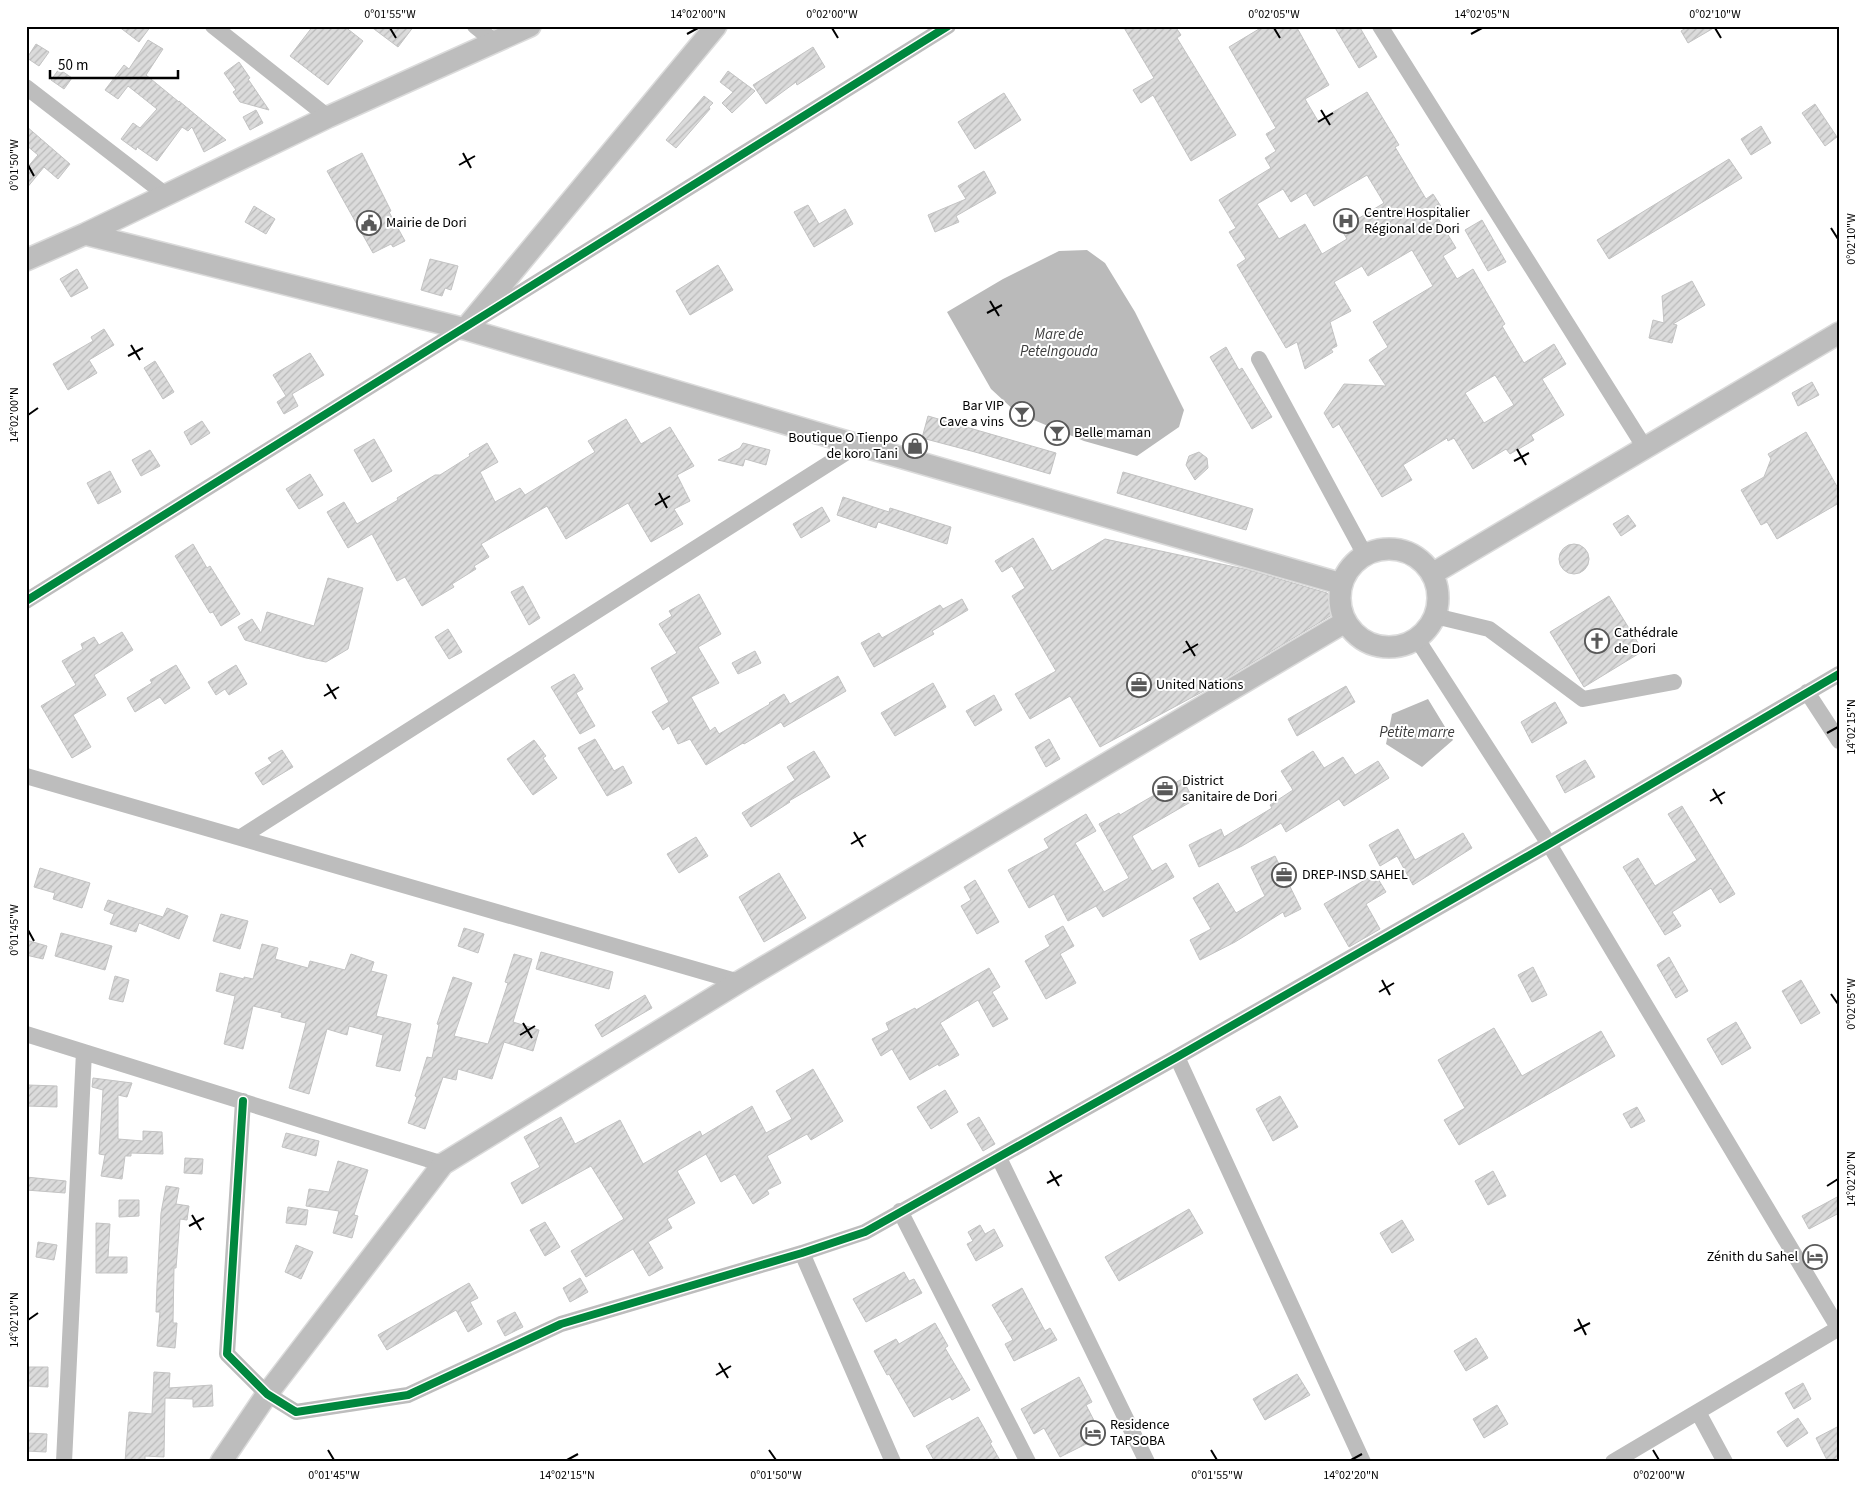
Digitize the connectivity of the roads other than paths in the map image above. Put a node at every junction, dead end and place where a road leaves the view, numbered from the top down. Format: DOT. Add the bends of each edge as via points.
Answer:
graph roads {
  1 [pos="212,26"];
  2 [pos="475,26"];
  3 [pos="530,26"];
  4 [pos="716,26"];
  5 [pos="948,26"];
  6 [pos="1380,26"];
  7 [pos="495,34"];
  8 [pos="26,88"];
  9 [pos="328,117"];
  10 [pos="166,195"];
  11 [pos="85,234"];
  12 [pos="26,260"];
  13 [pos="464,329"];
  14 [pos="1839,333"];
  15 [pos="1259,359"];
  16 [pos="858,445"];
  17 [pos="1645,448"];
  18 [pos="1365,555"];
  19 [pos="1432,574"];
  20 [pos="1342,584"];
  21 [pos="26,601"];
  22 [pos="1435,616"];
  23 [pos="1345,622"];
  24 [pos="1417,639"];
  25 [pos="1839,674"];
  26 [pos="1674,682"];
  27 [pos="1807,692"];
  28 [pos="1839,741"];
  29 [pos="26,776"];
  30 [pos="241,837"];
  31 [pos="1549,844"];
  32 [pos="739,982"];
  33 [pos="26,1034"];
  34 [pos="84,1052"];
  35 [pos="1177,1057"];
  36 [pos="243,1101"];
  37 [pos="999,1158"];
  38 [pos="443,1164"];
  39 [pos="900,1211"];
  40 [pos="802,1253"];
  41 [pos="1838,1328"];
  42 [pos="268,1394"];
  43 [pos="1698,1412"];
  44 [pos="226,1460"];
  45 [pos="64,1462"];
  46 [pos="893,1462"];
  47 [pos="1028,1462"];
  48 [pos="1147,1462"];
  49 [pos="1363,1462"];
  50 [pos="1613,1462"];
  51 [pos="1725,1462"];
  1 -- 9 [label="street"];
  2 -- 7 [label="street"];
  3 -- 7 [label="main road"];
  4 -- 13 [label="main road"];
  5 -- 13 [label="street"];
  6 -- 17 [label="street"];
  7 -- 9 [label="main road"];
  8 -- 10 [label="street"];
  9 -- 10 [label="main road"];
  10 -- 11 [label="main road"];
  11 -- 12 [label="main road"];
  11 -- 13 [label="main road"];
  13 -- 16 [label="main road"];
  13 -- 21 [label="street"];
  14 -- 17 [label="main road"];
  15 -- 18 [label="street"];
  16 -- 20 [label="main road"];
  16 -- 30 [label="street"];
  17 -- 19 [label="main road"];
  18 -- 19 [label="main road" via="1384,549 1403,551 1420,559"];
  18 -- 20 [label="main road" via="1351,567"];
  19 -- 22 [label="main road" via="1438,587 1439,602"];
  20 -- 23 [label="main road" via="1340,603"];
  22 -- 24 [label="main road"];
  22 -- 26 [label="street" via="1489,629 1583,699"];
  23 -- 24 [label="main road" via="1355,635 1369,644 1385,648 1402,646"];
  23 -- 32 [label="main road"];
  24 -- 31 [label="street"];
  25 -- 27 [label="street"];
  27 -- 28 [label="street"];
  27 -- 31 [label="street"];
  29 -- 30 [label="street"];
  30 -- 32 [label="street"];
  31 -- 35 [label="street"];
  31 -- 41 [label="street"];
  32 -- 38 [label="main road"];
  33 -- 34 [label="street"];
  34 -- 36 [label="street"];
  34 -- 45 [label="street"];
  35 -- 37 [label="street"];
  35 -- 49 [label="street"];
  36 -- 38 [label="street"];
  36 -- 42 [label="street" via="227,1354"];
  37 -- 39 [label="street"];
  37 -- 48 [label="street"];
  38 -- 42 [label="main road"];
  39 -- 40 [label="street" via="865,1232"];
  39 -- 47 [label="street"];
  40 -- 42 [label="street" via="561,1324 408,1395 296,1412"];
  40 -- 46 [label="street"];
  41 -- 43 [label="street"];
  42 -- 44 [label="main road"];
  43 -- 50 [label="street"];
  43 -- 51 [label="street"];
}
